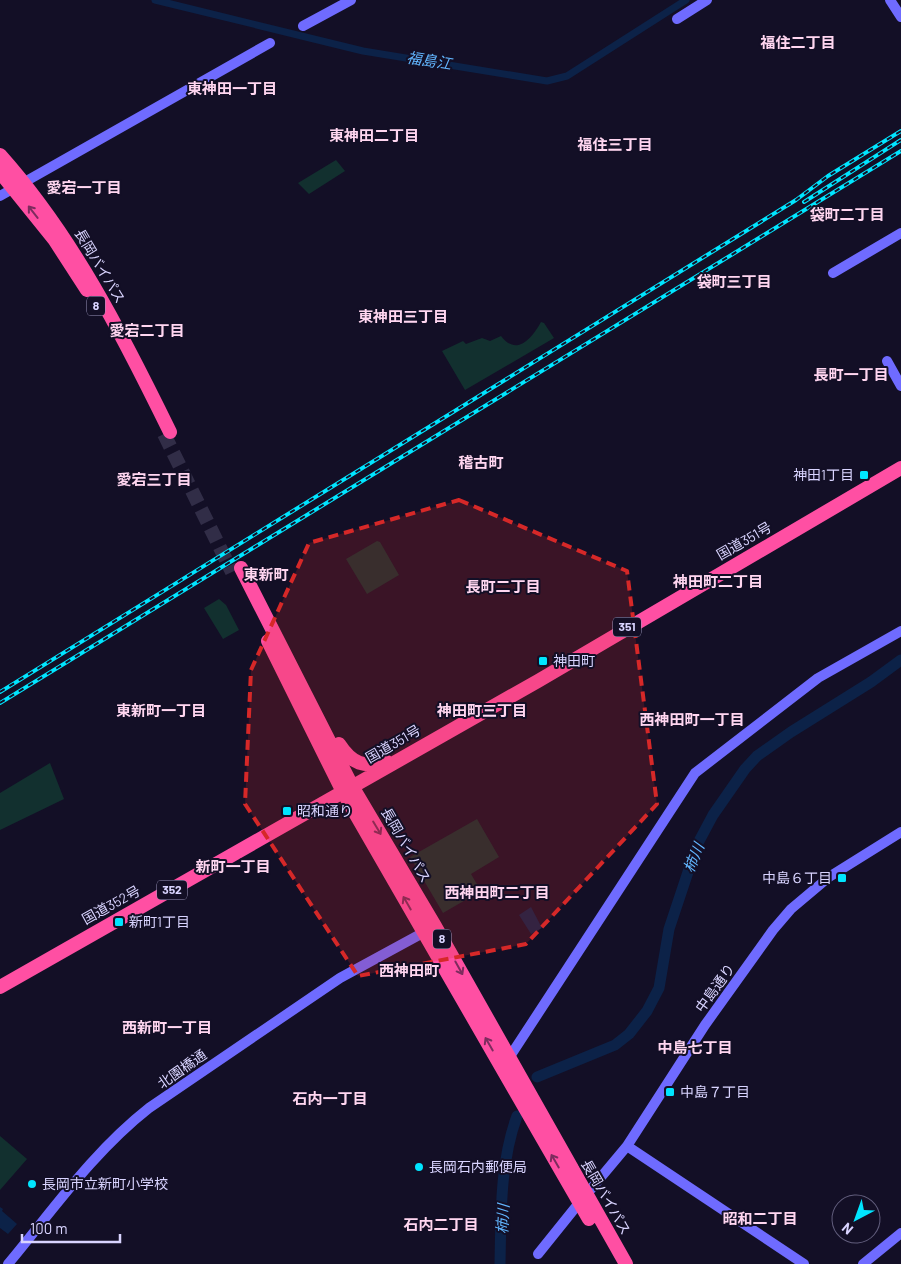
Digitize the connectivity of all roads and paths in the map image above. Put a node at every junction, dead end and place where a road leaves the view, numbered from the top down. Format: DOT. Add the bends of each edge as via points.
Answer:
graph roads {
  1 [pos="351,0"];
  2 [pos="707,0"];
  3 [pos="890,0"];
  4 [pos="901,17"];
  5 [pos="677,19"];
  6 [pos="303,26"];
  7 [pos="270,43"];
  8 [pos="0,155"];
  9 [pos="0,172"];
  10 [pos="19,186"];
  11 [pos="0,196"];
  12 [pos="901,233"];
  13 [pos="833,273"];
  14 [pos="887,361"];
  15 [pos="901,386"];
  16 [pos="167,433"];
  17 [pos="901,468"];
  18 [pos="901,631"];
  19 [pos="316,714"];
  20 [pos="401,758"];
  21 [pos="348,789"];
  22 [pos="901,832"];
  23 [pos="430,929"];
  24 [pos="0,987"];
  25 [pos="506,1062"];
  26 [pos="627,1146"];
  27 [pos="583,1199"];
  28 [pos="901,1233"];
  29 [pos="538,1254"];
  30 [pos="8,1264"];
  31 [pos="615,1264"];
  32 [pos="626,1264"];
  33 [pos="804,1264"];
  34 [pos="863,1264"];
  1 -- 6 [label="street"];
  2 -- 5 [label="street"];
  3 -- 4 [label="street"];
  7 -- 10 [label="street"];
  8 -- 10 [label="highway, 長岡バイパス / 8"];
  9 -- 10 [label="highway, 長岡バイパス / 8"];
  10 -- 11 [label="street"];
  10 -- 16 [label="highway, 長岡バイパス / 8" via="82,282"];
  12 -- 13 [label="street"];
  14 -- 15 [label="street"];
  17 -- 20 [label="highway, 国道351号 / 351"];
  18 -- 25 [label="street" via="818,678 695,773"];
  19 -- 20 [label="highway" via="356,763 376,765"];
  19 -- 21 [label="highway, 長岡バイパス / 8"];
  19 -- 21 [label="highway, 長岡バイパス / 8" via="237,570"];
  20 -- 21 [label="highway, 国道351号 / 351"];
  21 -- 23 [label="highway, 長岡バイパス / 8"];
  21 -- 24 [label="highway, 国道352号 / 352"];
  22 -- 26 [label="street, 中島通り" via="829,877 791,909 705,1025"];
  23 -- 25 [label="highway, 長岡バイパス / 8"];
  23 -- 30 [label="street, 北園橋通" via="340,978 137,1117 94,1159"];
  25 -- 27 [label="highway, 長岡バイパス / 8"];
  26 -- 27 [label="street, 中島通り"];
  26 -- 33 [label="street"];
  27 -- 29 [label="street, 中島通り"];
  27 -- 31 [label="highway, 長岡バイパス / 8"];
  27 -- 32 [label="highway, 長岡バイパス / 8"];
  28 -- 34 [label="street"];
}
